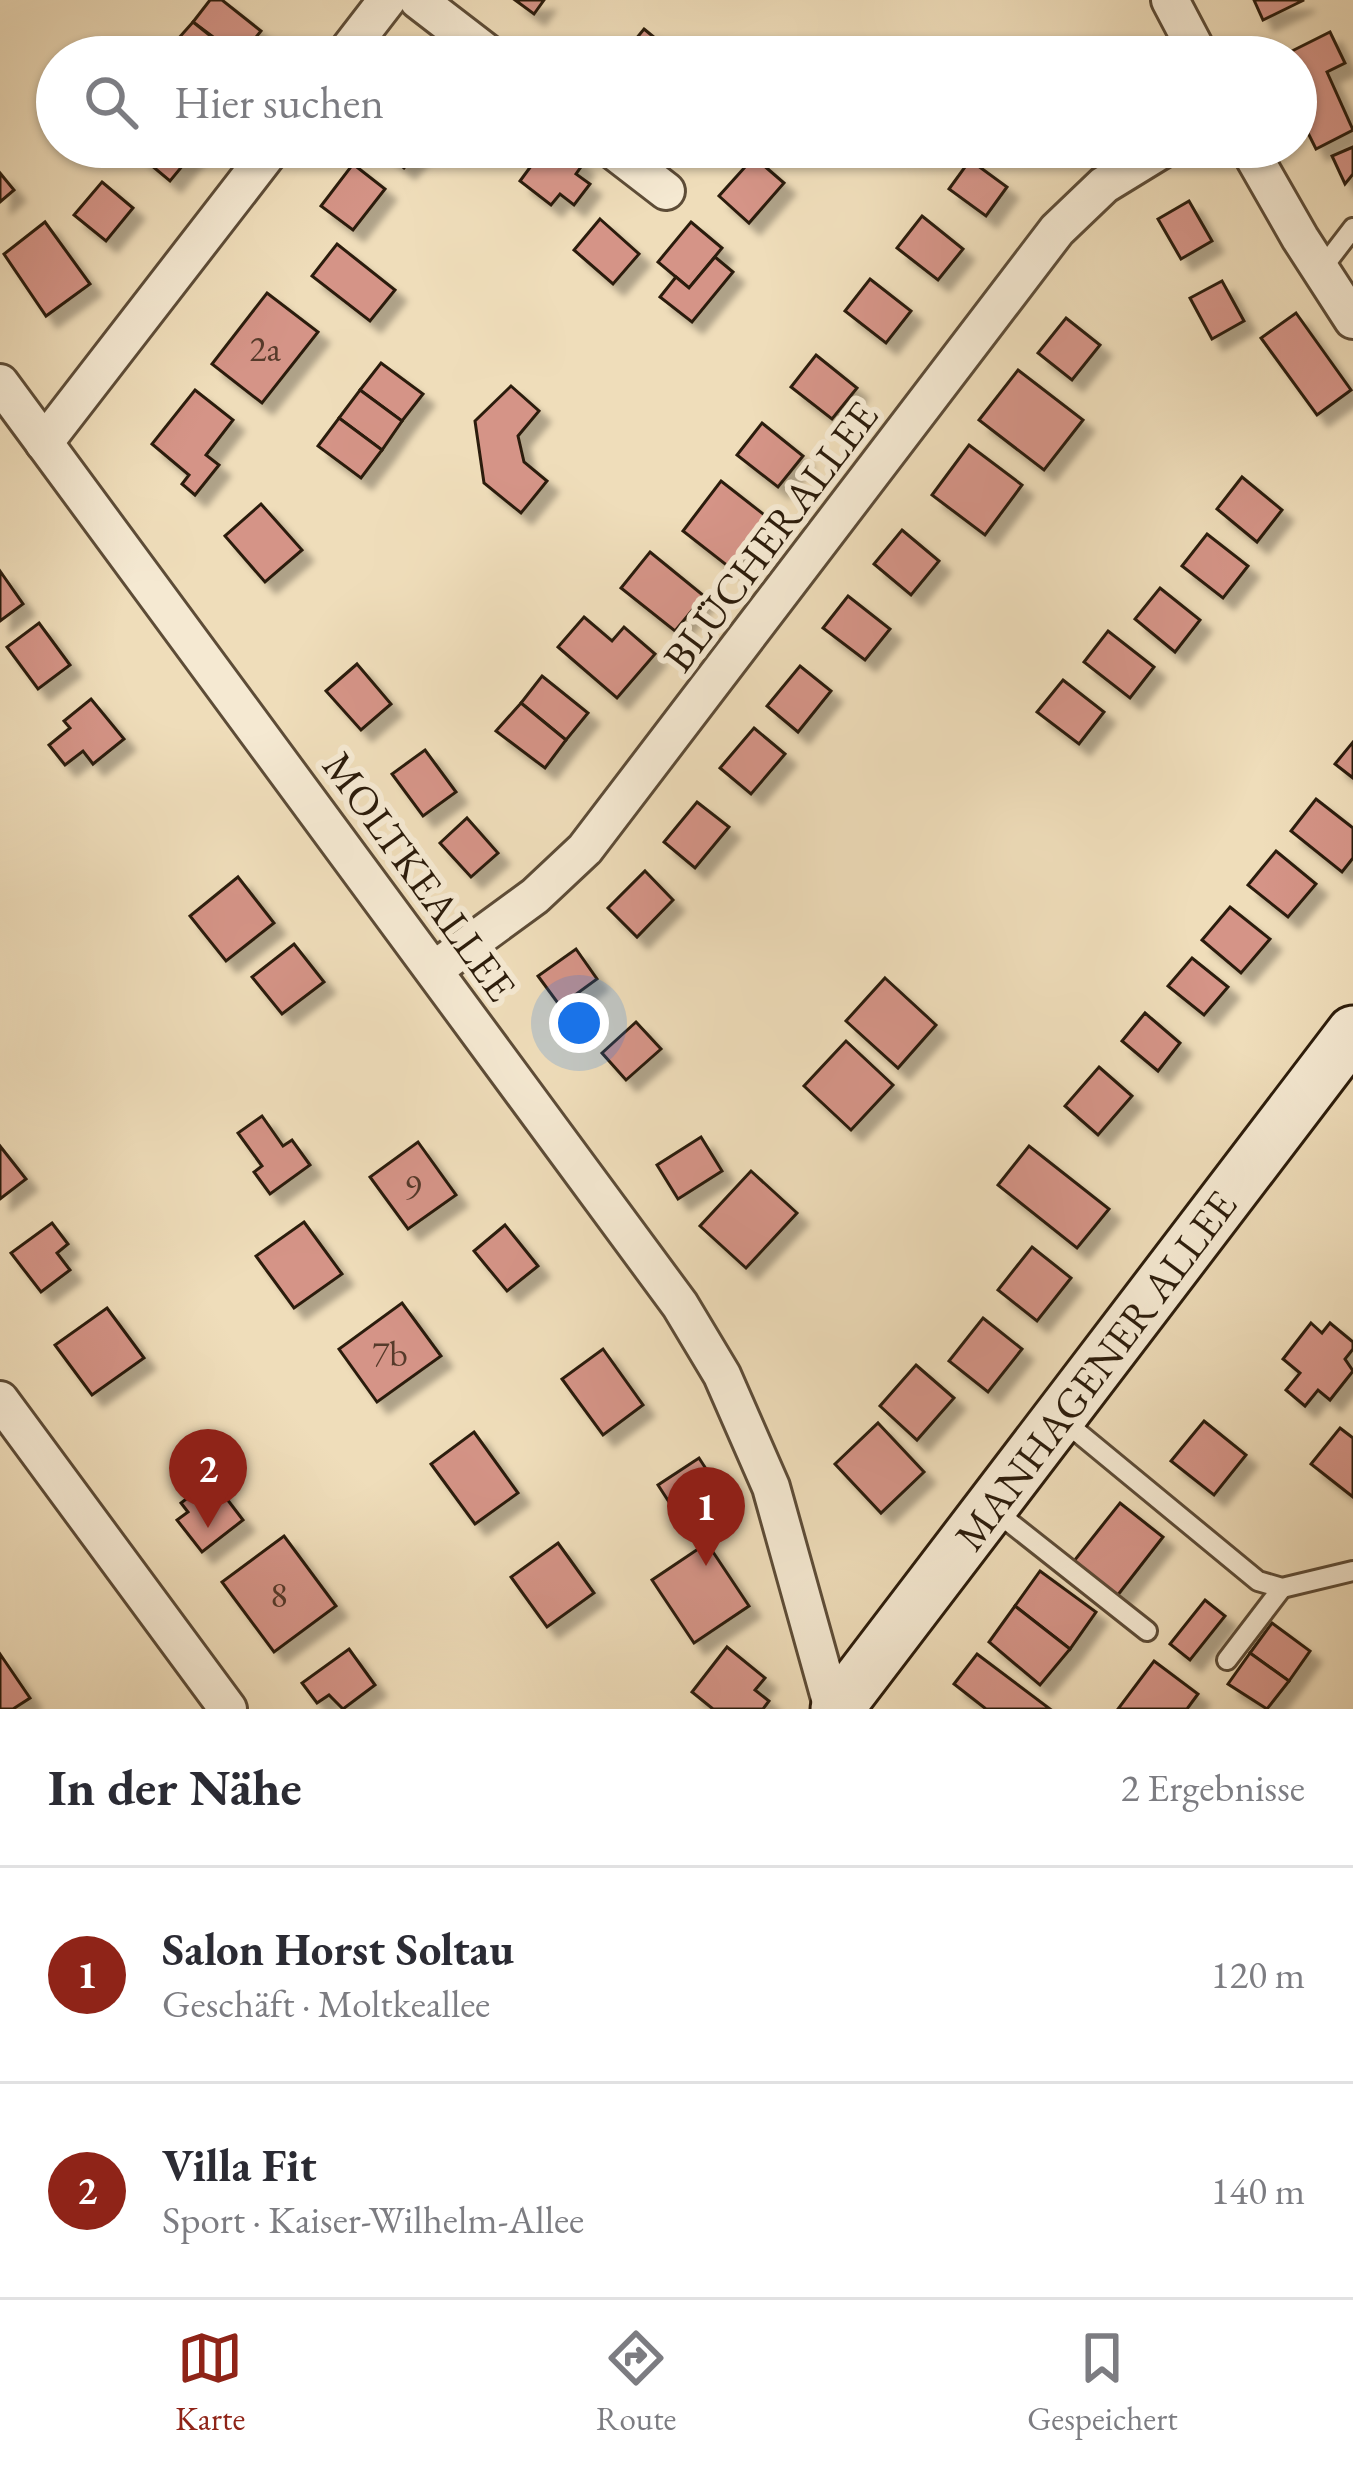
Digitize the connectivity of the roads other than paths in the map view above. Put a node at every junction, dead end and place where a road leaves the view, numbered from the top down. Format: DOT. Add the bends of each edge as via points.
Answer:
graph roads {
  1 [pos="387,0"];
  2 [pos="418,0"];
  3 [pos="1170,0"];
  4 [pos="359,36"];
  5 [pos="465,36"];
  6 [pos="1189,36"];
  7 [pos="257,168"];
  8 [pos="637,168"];
  9 [pos="1132,168"];
  10 [pos="1260,168"];
  11 [pos="666,190"];
  12 [pos="1353,228"];
  13 [pos="1320,271"];
  14 [pos="1353,320"];
  15 [pos="0,383"];
  16 [pos="44,443"];
  17 [pos="434,970"];
  18 [pos="1353,1032"];
  19 [pos="0,1400"];
  20 [pos="1060,1417"];
  21 [pos="991,1507"];
  22 [pos="1353,1571"];
  23 [pos="1282,1588"];
  24 [pos="1147,1631"];
  25 [pos="1227,1660"];
  26 [pos="228,1709"];
  27 [pos="835,1709"];
  1 -- 4 [label="street"];
  2 -- 5 [label="street"];
  3 -- 6 [label="street"];
  7 -- 16 [label="street"];
  8 -- 11 [label="street"];
  9 -- 17 [label="street, BLÜCHERALLEE" via="1057,230 585,849"];
  10 -- 13 [label="street"];
  12 -- 13 [label="lane"];
  13 -- 14 [label="street"];
  15 -- 16 [label="street, MOLTKEALLEE"];
  16 -- 17 [label="street, MOLTKEALLEE"];
  17 -- 27 [label="street, MOLTKEALLEE" via="680,1305 722,1375 771,1487"];
  18 -- 20 [label="main road, MANHAGENER ALLEE"];
  19 -- 26 [label="street"];
  20 -- 21 [label="main road, MANHAGENER ALLEE"];
  20 -- 23 [label="lane" via="1239,1568"];
  21 -- 24 [label="lane"];
  21 -- 27 [label="main road, MANHAGENER ALLEE"];
  22 -- 23 [label="lane"];
  23 -- 25 [label="lane"];
}
